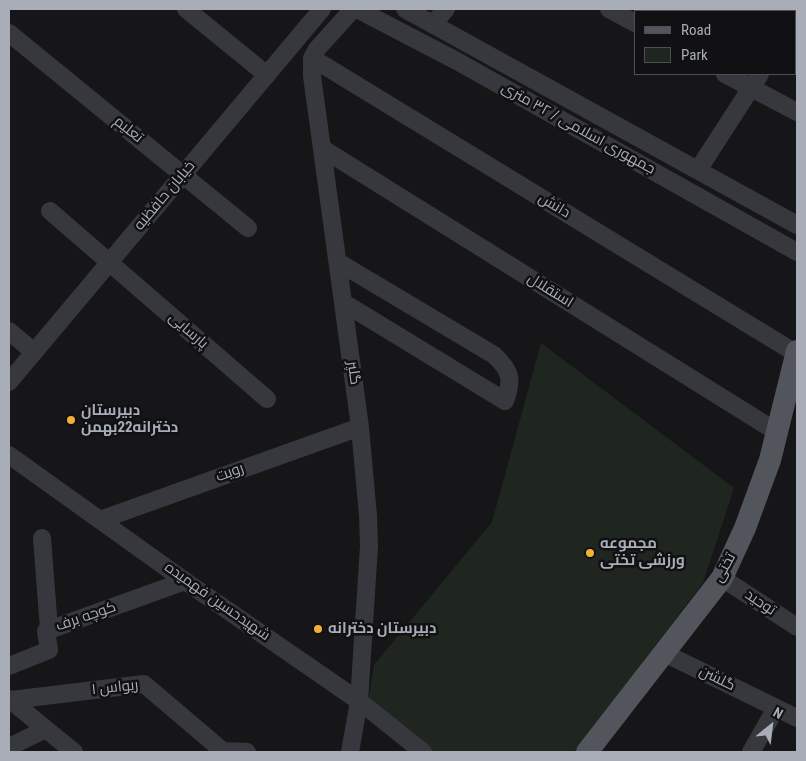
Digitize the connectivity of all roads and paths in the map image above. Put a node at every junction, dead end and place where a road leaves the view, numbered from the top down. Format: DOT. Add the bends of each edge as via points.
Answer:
graph roads {
  1 [pos="186,9"];
  2 [pos="322,9"];
  3 [pos="353,9"];
  4 [pos="357,9"];
  5 [pos="405,9"];
  6 [pos="446,9"];
  7 [pos="609,9"];
  8 [pos="634,22"];
  9 [pos="433,24"];
  10 [pos="9,33"];
  11 [pos="465,41"];
  12 [pos="312,58"];
  13 [pos="455,60"];
  14 [pos="266,75"];
  15 [pos="729,75"];
  16 [pos="755,81"];
  17 [pos="797,112"];
  18 [pos="323,149"];
  19 [pos="698,170"];
  20 [pos="183,175"];
  21 [pos="50,211"];
  22 [pos="797,225"];
  23 [pos="248,228"];
  24 [pos="797,252"];
  25 [pos="338,262"];
  26 [pos="109,263"];
  27 [pos="344,303"];
  28 [pos="9,331"];
  29 [pos="34,352"];
  30 [pos="797,352"];
  31 [pos="9,382"];
  32 [pos="267,399"];
  33 [pos="360,427"];
  34 [pos="777,432"];
  35 [pos="9,455"];
  36 [pos="100,520"];
  37 [pos="42,538"];
  38 [pos="722,578"];
  39 [pos="185,581"];
  40 [pos="797,627"];
  41 [pos="49,629"];
  42 [pos="664,653"];
  43 [pos="9,666"];
  44 [pos="10,700"];
  45 [pos="360,701"];
  46 [pos="776,708"];
  47 [pos="797,718"];
  48 [pos="46,729"];
  49 [pos="9,747"];
  50 [pos="74,752"];
  51 [pos="224,752"];
  52 [pos="247,752"];
  53 [pos="350,752"];
  54 [pos="423,752"];
  55 [pos="588,752"];
  56 [pos="751,752"];
  1 -- 14 [label="street"];
  2 -- 14 [label="street, خیابان حافظیه"];
  3 -- 12 [label="street"];
  4 -- 13 [label="street, جمهوری اسلامی / ۳۲ متری"];
  5 -- 9 [label="street, جمهوری اسلامی / ۳۲ متری"];
  6 -- 9 [label="street"];
  7 -- 8 [label="street"];
  9 -- 11 [label="street, جمهوری اسلامی / ۳۲ متری"];
  10 -- 20 [label="street, تعلیم"];
  11 -- 13 [label="street"];
  11 -- 19 [label="street, جمهوری اسلامی / ۳۲ متری"];
  12 -- 18 [label="street, گلپر"];
  12 -- 30 [label="street, دانش"];
  13 -- 24 [label="street, جمهوری اسلامی / ۳۲ متری"];
  14 -- 20 [label="street, خیابان حافظیه"];
  15 -- 16 [label="street"];
  16 -- 17 [label="street"];
  16 -- 19 [label="street"];
  18 -- 25 [label="street, گلپر"];
  18 -- 34 [label="street, استقلال"];
  19 -- 22 [label="street, جمهوری اسلامی / ۳۲ متری"];
  20 -- 23 [label="street, تعلیم"];
  20 -- 26 [label="street, خیابان حافظیه"];
  21 -- 26 [label="street, پارسایی"];
  25 -- 27 [label="street, گلپر"];
  25 -- 27 [label="street" via="494,355 508,368 510,387 505,400"];
  26 -- 29 [label="street, خیابان حافظیه"];
  26 -- 32 [label="street, پارسایی"];
  27 -- 33 [label="street, گلپر"];
  28 -- 29 [label="street"];
  29 -- 31 [label="street, خیابان حافظیه"];
  30 -- 34 [label="main road, تختی"];
  33 -- 36 [label="street, رویت"];
  33 -- 45 [label="street, گلپر" via="369,546"];
  34 -- 38 [label="main road, تختی" via="745,528"];
  35 -- 36 [label="street, شهیدحسین فهمیده"];
  36 -- 39 [label="street, شهیدحسین فهمیده"];
  37 -- 41 [label="street"];
  38 -- 40 [label="street, توحید"];
  38 -- 42 [label="main road, تختی"];
  39 -- 41 [label="street, کوچه برف"];
  39 -- 45 [label="street, شهیدحسین فهمیده"];
  41 -- 43 [label="street, کوچه برف" via="46,630 49,650"];
  42 -- 46 [label="street, گلشن"];
  42 -- 55 [label="main road, تختی"];
  44 -- 48 [label="street"];
  44 -- 51 [label="street, ریواس ۱" via="144,684"];
  45 -- 53 [label="street, گلپر"];
  45 -- 54 [label="street, شهیدحسین فهمیده"];
  46 -- 47 [label="street, گلشن"];
  46 -- 56 [label="street"];
  48 -- 49 [label="street"];
  48 -- 50 [label="street"];
  51 -- 52 [label="street"];
}
